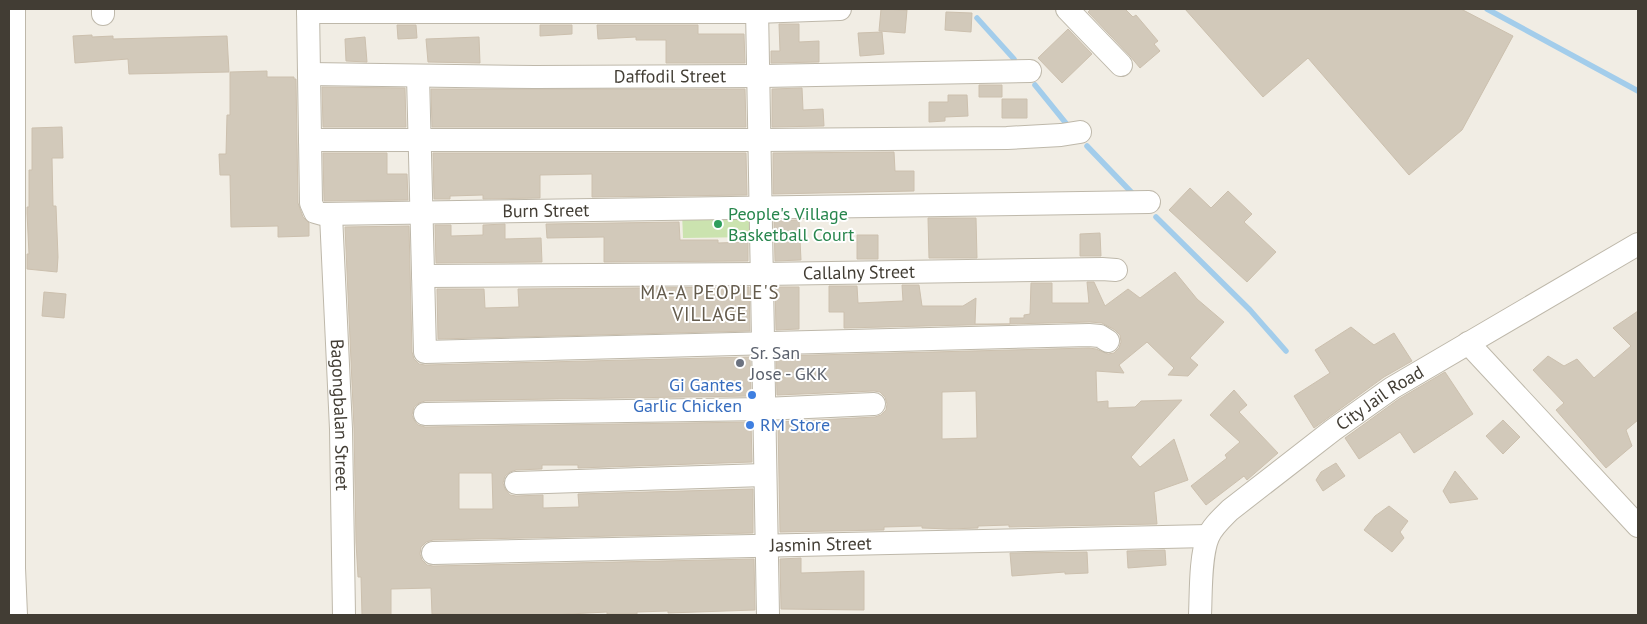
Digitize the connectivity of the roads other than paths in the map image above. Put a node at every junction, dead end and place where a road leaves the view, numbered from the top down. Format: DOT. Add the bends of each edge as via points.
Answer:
graph roads {
  1 [pos="14,9"];
  2 [pos="840,9"];
  3 [pos="1067,9"];
  4 [pos="308,10"];
  5 [pos="757,10"];
  6 [pos="1121,65"];
  7 [pos="1030,70"];
  8 [pos="309,74"];
  9 [pos="418,76"];
  10 [pos="758,76"];
  11 [pos="1080,132"];
  12 [pos="310,140"];
  13 [pos="759,140"];
  14 [pos="419,141"];
  15 [pos="1149,202"];
  16 [pos="760,208"];
  17 [pos="421,213"];
  18 [pos="331,215"];
  19 [pos="1638,244"];
  20 [pos="1116,270"];
  21 [pos="762,274"];
  22 [pos="423,276"];
  23 [pos="1108,341"];
  24 [pos="763,343"];
  25 [pos="1468,343"];
  26 [pos="874,404"];
  27 [pos="764,409"];
  28 [pos="426,414"];
  29 [pos="765,475"];
  30 [pos="516,483"];
  31 [pos="1638,526"];
  32 [pos="1208,536"];
  33 [pos="767,546"];
  34 [pos="433,554"];
  35 [pos="16,615"];
  36 [pos="344,615"];
  37 [pos="768,615"];
  38 [pos="1200,615"];
  1 -- 35 [label="street"];
  2 -- 5 [label="street"];
  3 -- 6 [label="street"];
  4 -- 5 [label="street"];
  4 -- 8 [label="street"];
  5 -- 10 [label="street"];
  7 -- 10 [label="street, Daffodil Street"];
  8 -- 9 [label="street, Daffodil Street"];
  8 -- 12 [label="street"];
  9 -- 10 [label="street, Daffodil Street"];
  9 -- 14 [label="street"];
  10 -- 13 [label="street"];
  11 -- 13 [label="street" via="1007,138"];
  12 -- 14 [label="street"];
  12 -- 18 [label="street" via="312,208 315,212"];
  13 -- 14 [label="street"];
  13 -- 16 [label="street"];
  14 -- 17 [label="street"];
  15 -- 16 [label="street, Burn Street"];
  16 -- 17 [label="street, Burn Street"];
  16 -- 21 [label="street"];
  17 -- 18 [label="street, Burn Street"];
  17 -- 22 [label="street"];
  18 -- 36 [label="street, Bagongbalan Street" via="341,429"];
  19 -- 25 [label="street, City Jail Road"];
  20 -- 21 [label="street, Callalny Street"];
  21 -- 22 [label="street, Callalny Street"];
  21 -- 24 [label="street"];
  22 -- 24 [label="street" via="425,352"];
  23 -- 24 [label="street" via="1089,335"];
  24 -- 27 [label="street"];
  25 -- 31 [label="street"];
  25 -- 32 [label="street, City Jail Road" via="1392,388 1333,430 1230,510"];
  26 -- 27 [label="street"];
  27 -- 28 [label="street"];
  27 -- 29 [label="street"];
  29 -- 30 [label="street"];
  29 -- 33 [label="street"];
  32 -- 33 [label="street, Jasmin Street"];
  32 -- 38 [label="street, City Jail Road" via="1204,550"];
  33 -- 34 [label="street, Jasmin Street"];
  33 -- 37 [label="street"];
}
